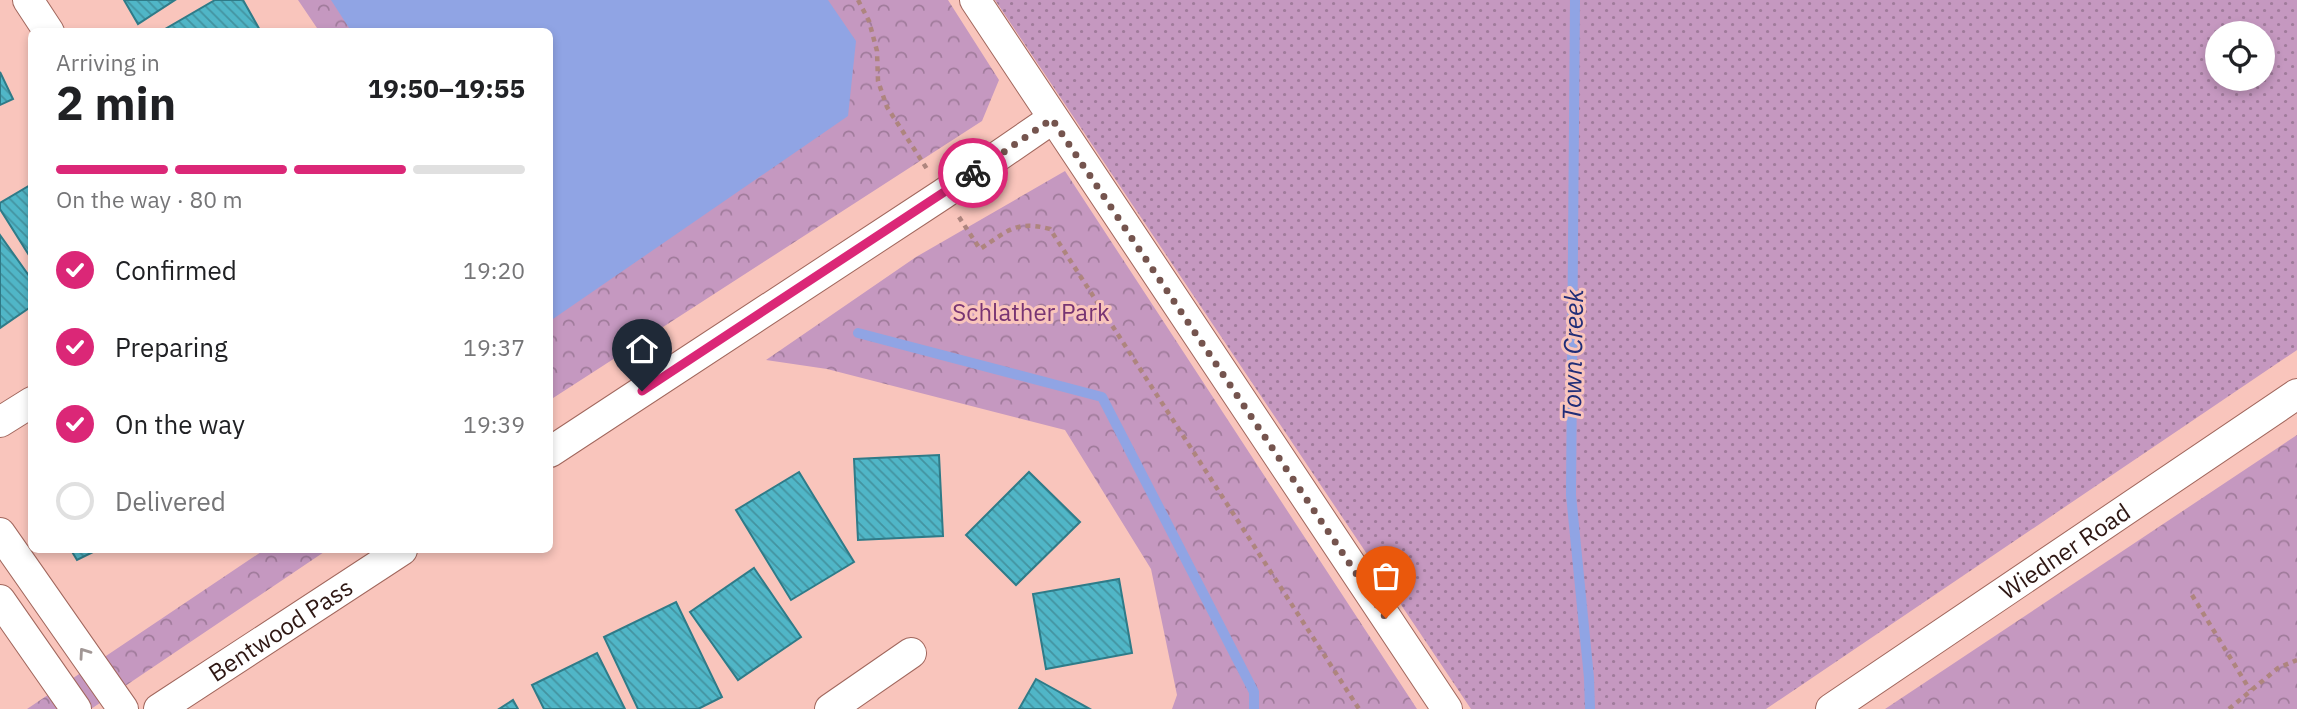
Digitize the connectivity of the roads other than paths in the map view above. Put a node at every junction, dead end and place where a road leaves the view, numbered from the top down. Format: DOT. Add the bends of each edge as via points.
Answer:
graph roads {
  1 [pos="28,0"];
  2 [pos="975,0"];
  3 [pos="46,28"];
  4 [pos="1052,119"];
  5 [pos="2297,394"];
  6 [pos="28,404"];
  7 [pos="0,422"];
  8 [pos="553,450"];
  9 [pos="0,533"];
  10 [pos="397,553"];
  11 [pos="0,600"];
  12 [pos="911,653"];
  13 [pos="76,709"];
  14 [pos="123,709"];
  15 [pos="159,709"];
  16 [pos="830,709"];
  17 [pos="1447,709"];
  18 [pos="1831,709"];
  1 -- 3 [label="street"];
  2 -- 4 [label="street"];
  4 -- 8 [label="street"];
  4 -- 17 [label="street"];
  5 -- 18 [label="street, Wiedner Road"];
  6 -- 7 [label="street"];
  14 -- 9 [label="street, one-way"];
  10 -- 15 [label="street, Bentwood Pass"];
  11 -- 13 [label="street"];
  12 -- 16 [label="street"];
}
